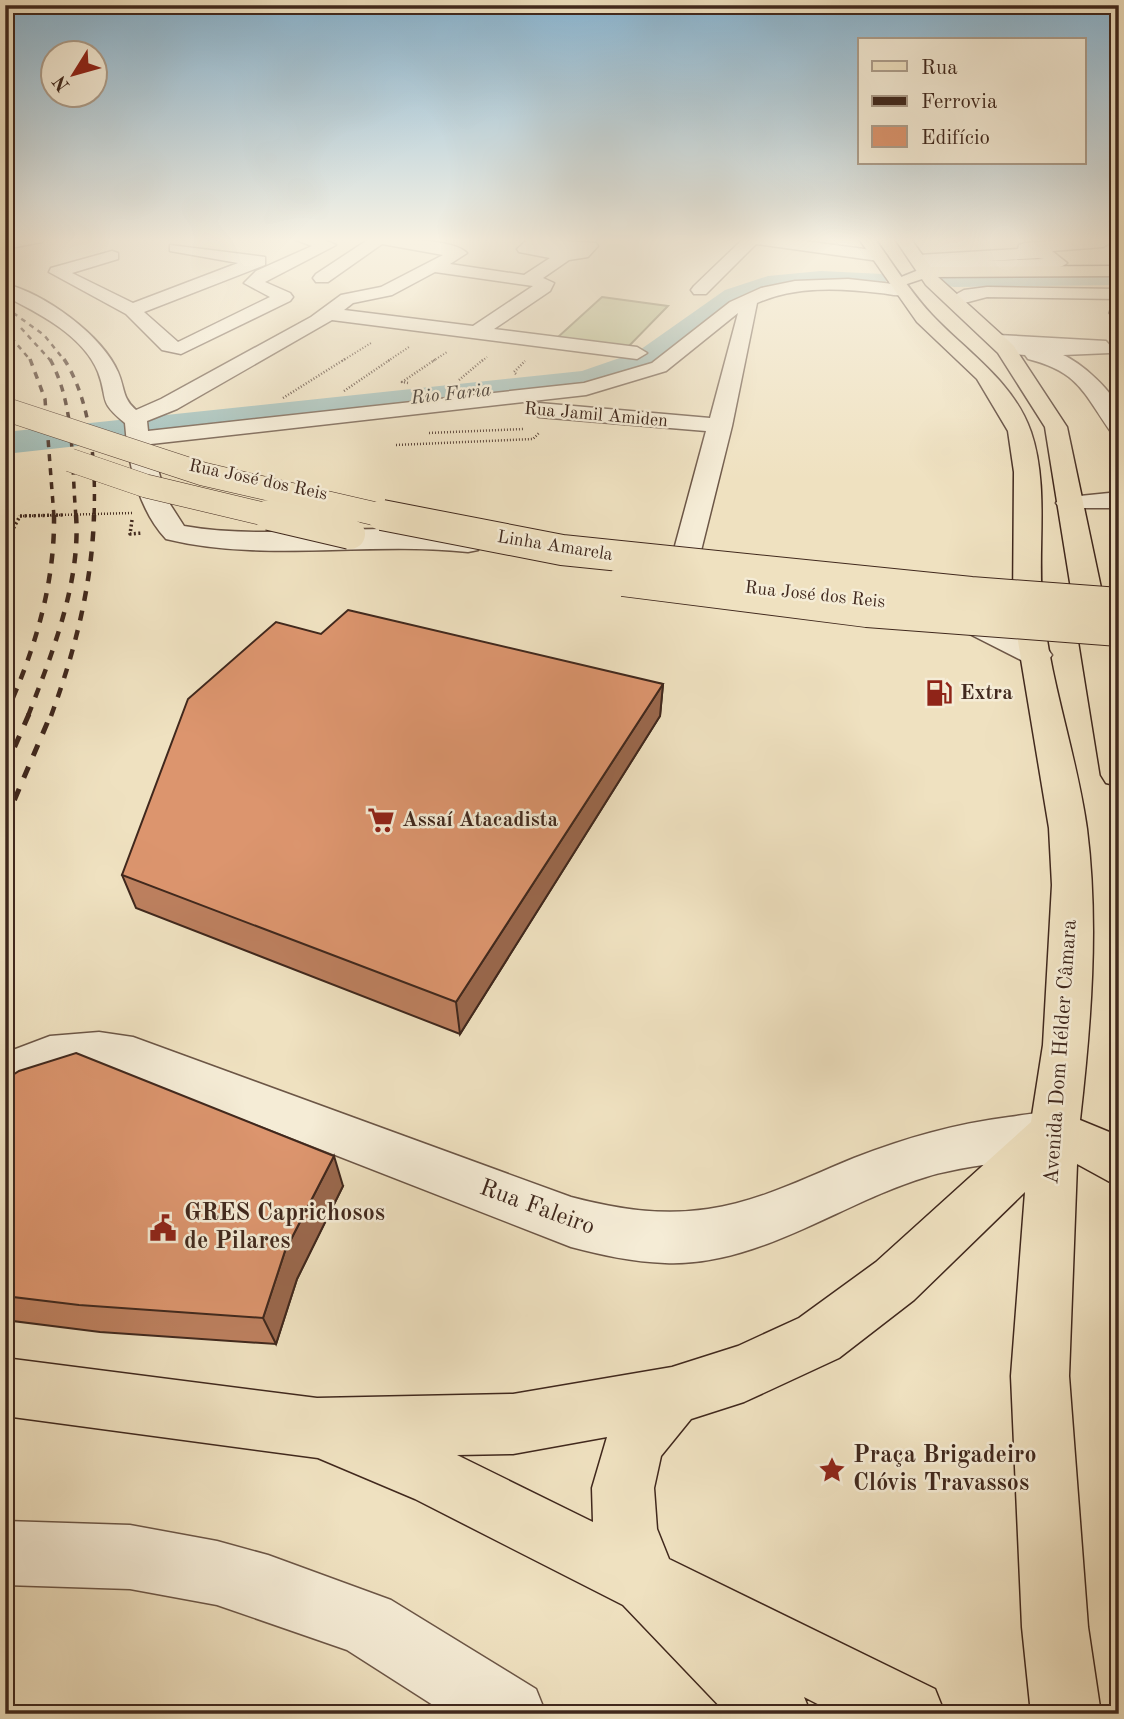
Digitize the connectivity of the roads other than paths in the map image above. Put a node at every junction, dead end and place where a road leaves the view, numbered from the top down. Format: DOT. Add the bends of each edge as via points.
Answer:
graph roads {
  1 [pos="59,319"];
  2 [pos="141,319"];
  3 [pos="241,319"];
  4 [pos="315,319"];
  5 [pos="388,319"];
  6 [pos="495,319"];
  7 [pos="722,319"];
  8 [pos="747,319"];
  9 [pos="925,319"];
  10 [pos="973,319"];
  11 [pos="477,332"];
  12 [pos="657,338"];
  13 [pos="1005,349"];
  14 [pos="637,353"];
  15 [pos="467,395"];
  16 [pos="5,410"];
  17 [pos="721,426"];
  18 [pos="136,428"];
  19 [pos="1119,428"];
  20 [pos="48,453"];
  21 [pos="146,471"];
  22 [pos="1119,500"];
  23 [pos="1069,503"];
  24 [pos="445,540"];
  25 [pos="680,579"];
  26 [pos="936,608"];
  27 [pos="1109,612"];
  28 [pos="1119,631"];
  29 [pos="1032,633"];
  30 [pos="1111,670"];
  31 [pos="1119,775"];
  32 [pos="17,1071"];
  33 [pos="1054,1132"];
  34 [pos="1119,1164"];
  35 [pos="5,1387"];
  36 [pos="672,1396"];
  37 [pos="317,1428"];
  38 [pos="5,1553"];
  39 [pos="646,1582"];
  40 [pos="511,1714"];
  41 [pos="776,1714"];
  42 [pos="910,1714"];
  43 [pos="1066,1714"];
  1 -- 18 [label="street" via="91,346 108,372 115,404"];
  2 -- 3 [label="street" via="174,349 190,346"];
  4 -- 18 [label="street"];
  5 -- 11 [label="street"];
  6 -- 11 [label="street"];
  7 -- 15 [label="street" via="668,361 637,375 555,394"];
  8 -- 17 [label="street"];
  9 -- 29 [label="main road, Avenida Dom Hélder Câmara" via="985,376 1019,431 1026,472"];
  10 -- 13 [label="main road, Avenida Dom Hélder Câmara"];
  11 -- 14 [label="street"];
  12 -- 14 [label="street"];
  13 -- 19 [label="street" via="1063,361 1096,392"];
  13 -- 23 [label="main road, Avenida Dom Hélder Câmara" via="1056,427"];
  14 -- 15 [label="street" via="573,374"];
  15 -- 17 [label="street, Rua Jamil Amiden"];
  15 -- 18 [label="street"];
  15 -- 18 [label="street" via="436,390"];
  16 -- 27 [label="main road, Linha Amarela, bridge" via="203,474 562,550 971,592"];
  17 -- 25 [label="street"];
  18 -- 21 [label="street"];
  20 -- 28 [label="main road, Linha Amarela, bridge" via="146,486 263,516 586,576 867,612"];
  21 -- 24 [label="street, Rua José dos Reis" via="191,463 344,497 426,519 436,524"];
  21 -- 24 [label="street, Rua José dos Reis" via="164,519 170,530 180,534 282,542 391,536"];
  22 -- 23 [label="street"];
  23 -- 27 [label="main road, Avenida Dom Hélder Câmara"];
  24 -- 25 [label="street, Rua José dos Reis"];
  25 -- 26 [label="street, Rua José dos Reis"];
  26 -- 29 [label="street, Rua José dos Reis"];
  26 -- 29 [label="street, Rua José dos Reis"];
  27 -- 29 [label="main road" via="1048,624"];
  27 -- 30 [label="main road, Avenida Dom Hélder Câmara"];
  29 -- 33 [label="main road, Avenida Dom Hélder Câmara" via="1068,828 1072,885 1066,1045"];
  30 -- 31 [label="main road, Avenida Dom Hélder Câmara"];
  32 -- 33 [label="street, Rua Faleiro" via="51,1054 77,1050 151,1060 571,1222 610,1235 647,1240 721,1234 920,1156"];
  33 -- 34 [label="main road"];
  33 -- 36 [label="main road" via="895,1281 829,1332 744,1373"];
  33 -- 43 [label="main road, Avenida Dom Hélder Câmara" via="1040,1376 1055,1627"];
  35 -- 37 [label="main road"];
  36 -- 37 [label="main road" via="513,1424"];
  36 -- 39 [label="main road" via="635,1442 623,1489 625,1529"];
  37 -- 39 [label="main road" via="437,1477"];
  38 -- 40 [label="street" via="130,1557 268,1588 366,1624"];
  39 -- 41 [label="main road"];
  39 -- 42 [label="main road"];
}
